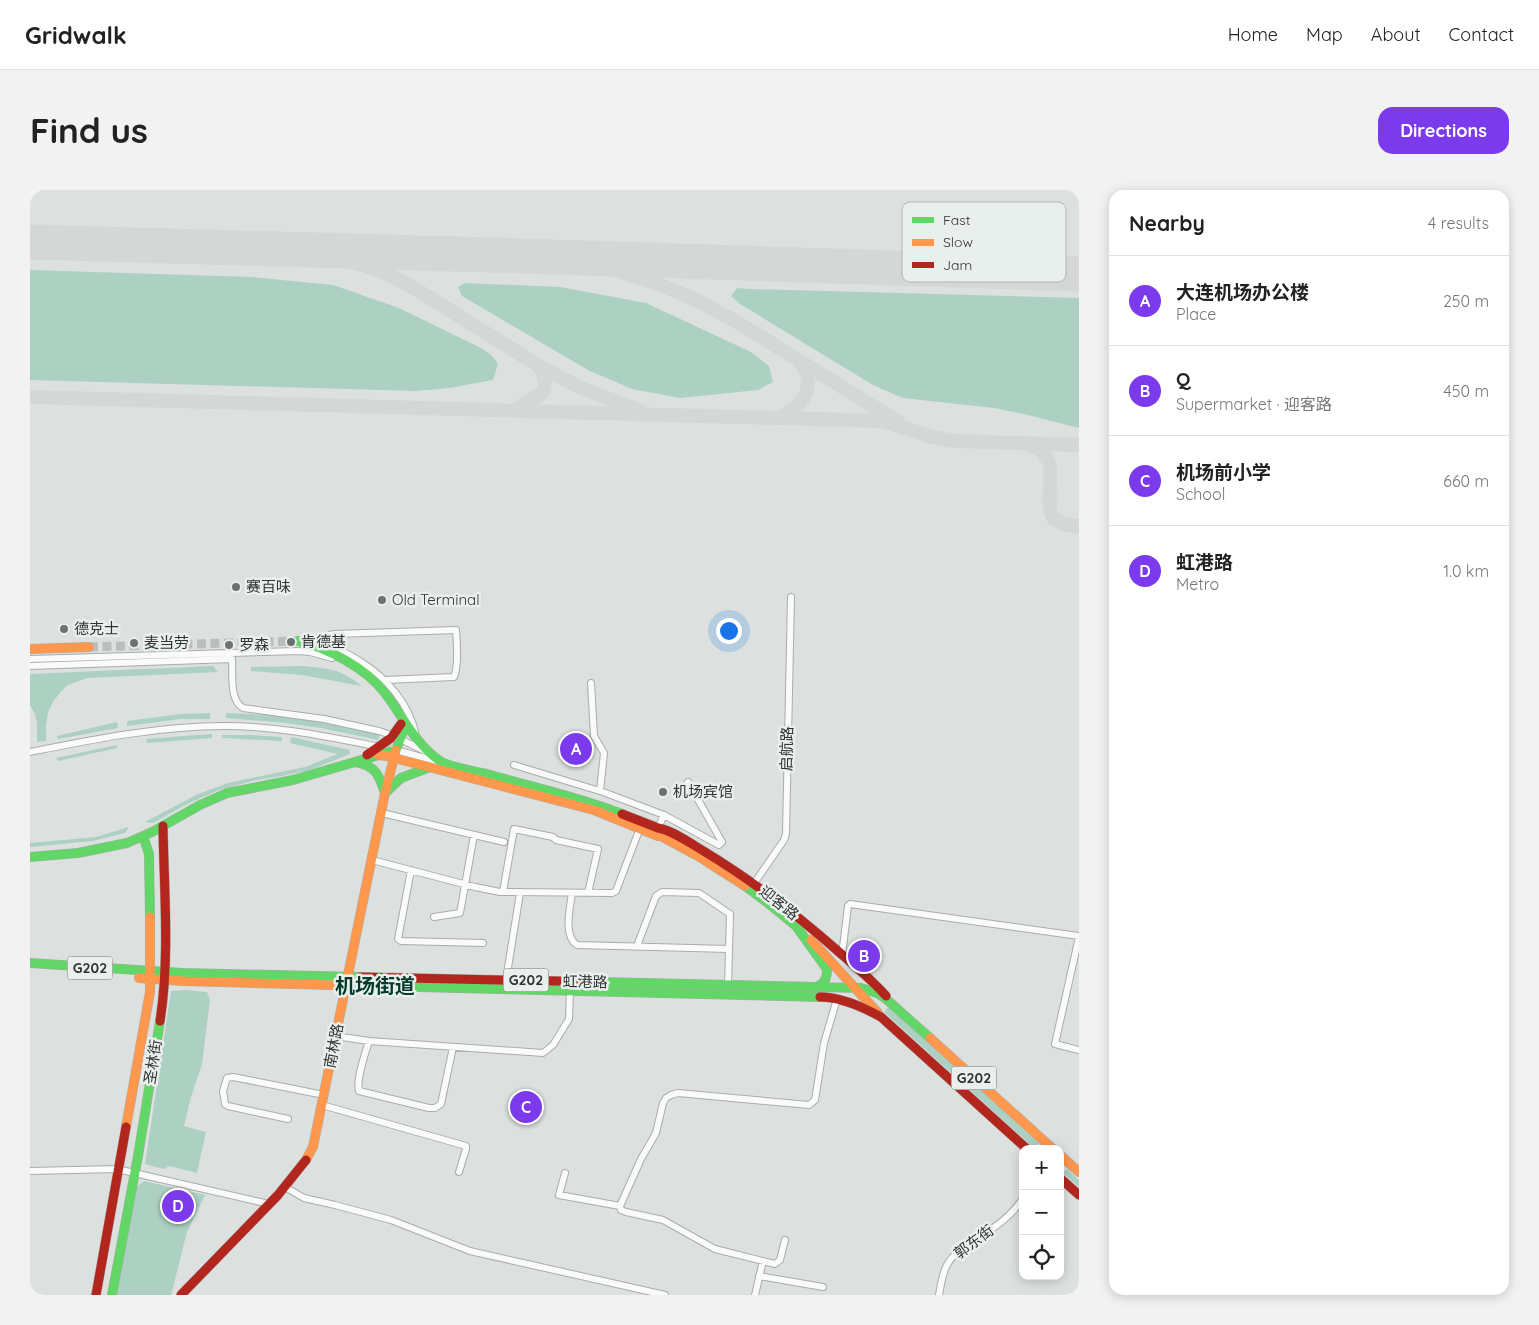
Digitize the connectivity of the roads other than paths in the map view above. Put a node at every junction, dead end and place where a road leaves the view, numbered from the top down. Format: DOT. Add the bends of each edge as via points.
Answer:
graph roads {
  1 [pos="791,597"];
  2 [pos="298,641"];
  3 [pos="89,647"];
  4 [pos="30,649"];
  5 [pos="30,659"];
  6 [pos="345,662"];
  7 [pos="30,666"];
  8 [pos="385,680"];
  9 [pos="591,683"];
  10 [pos="404,722"];
  11 [pos="397,737"];
  12 [pos="416,737"];
  13 [pos="379,751"];
  14 [pos="30,752"];
  15 [pos="395,754"];
  16 [pos="430,754"];
  17 [pos="353,762"];
  18 [pos="442,762"];
  19 [pos="514,765"];
  20 [pos="430,767"];
  21 [pos="688,782"];
  22 [pos="600,791"];
  23 [pos="386,793"];
  24 [pos="382,813"];
  25 [pos="664,815"];
  26 [pos="163,826"];
  27 [pos="640,828"];
  28 [pos="658,828"];
  29 [pos="474,835"];
  30 [pos="143,836"];
  31 [pos="504,842"];
  32 [pos="30,856"];
  33 [pos="372,860"];
  34 [pos="411,870"];
  35 [pos="466,885"];
  36 [pos="751,887"];
  37 [pos="502,892"];
  38 [pos="520,892"];
  39 [pos="572,893"];
  40 [pos="588,893"];
  41 [pos="434,917"];
  42 [pos="796,926"];
  43 [pos="1079,936"];
  44 [pos="483,943"];
  45 [pos="637,946"];
  46 [pos="729,948"];
  47 [pos="842,954"];
  48 [pos="30,963"];
  49 [pos="30,970"];
  50 [pos="150,975"];
  51 [pos="165,976"];
  52 [pos="506,980"];
  53 [pos="348,981"];
  54 [pos="728,985"];
  55 [pos="816,987"];
  56 [pos="855,988"];
  57 [pos="570,990"];
  58 [pos="837,998"];
  59 [pos="895,1007"];
  60 [pos="887,1023"];
  61 [pos="335,1036"];
  62 [pos="369,1041"];
  63 [pos="453,1047"];
  64 [pos="1079,1050"];
  65 [pos="324,1095"];
  66 [pos="322,1105"];
  67 [pos="288,1119"];
  68 [pos="1023,1145"];
  69 [pos="1049,1145"];
  70 [pos="1064,1159"];
  71 [pos="117,1169"];
  72 [pos="30,1171"];
  73 [pos="134,1172"];
  74 [pos="459,1172"];
  75 [pos="1079,1172"];
  76 [pos="564,1173"];
  77 [pos="1064,1182"];
  78 [pos="285,1187"];
  79 [pos="1079,1195"];
  80 [pos="269,1204"];
  81 [pos="1019,1204"];
  82 [pos="620,1206"];
  83 [pos="785,1240"];
  84 [pos="763,1261"];
  85 [pos="760,1276"];
  86 [pos="823,1287"];
  87 [pos="642,1289"];
  88 [pos="96,1295"];
  89 [pos="112,1295"];
  90 [pos="181,1295"];
  91 [pos="633,1295"];
  92 [pos="665,1295"];
  93 [pos="755,1295"];
  94 [pos="939,1295"];
  1 -- 36 [label="street, 启航路" via="786,834"];
  2 -- 6 [label="main road, 迎客路"];
  3 -- 4 [label="main road"];
  5 -- 6 [label="street" via="297,651"];
  6 -- 10 [label="main road, 迎客路" via="370,677"];
  7 -- 11 [label="street" via="232,659 235,700 243,708 324,719"];
  8 -- 8 [label="street" via="330,644 329,635 456,630 454,677"];
  8 -- 12 [label="street" via="410,715"];
  9 -- 22 [label="street" via="594,736 604,753"];
  10 -- 11 [label="main road, 南林路"];
  10 -- 12 [label="main road, 迎客路"];
  11 -- 13 [label="main road"];
  11 -- 15 [label="main road, 南林路"];
  11 -- 16 [label="street"];
  12 -- 16 [label="main road, 迎客路"];
  13 -- 14 [label="street" via="309,734 226,726 128,733"];
  13 -- 15 [label="main road"];
  13 -- 17 [label="main road"];
  15 -- 18 [label="street"];
  15 -- 20 [label="main road, 迎客路"];
  15 -- 23 [label="main road, 南林路"];
  16 -- 18 [label="main road, 迎客路"];
  17 -- 23 [label="main road" via="370,765"];
  17 -- 26 [label="main road" via="293,780 227,794"];
  18 -- 28 [label="main road, 迎客路" via="597,804"];
  19 -- 22 [label="street"];
  20 -- 23 [label="main road" via="401,778"];
  20 -- 27 [label="main road, 迎客路" via="571,804"];
  21 -- 25 [label="street" via="722,842 718,845"];
  22 -- 25 [label="street"];
  23 -- 24 [label="main road, 南林路"];
  24 -- 29 [label="street"];
  24 -- 33 [label="main road, 南林路"];
  25 -- 28 [label="street"];
  26 -- 30 [label="main road"];
  26 -- 51 [label="main road, 圣林街"];
  27 -- 36 [label="main road, 迎客路" via="684,848"];
  27 -- 40 [label="street" via="616,891"];
  28 -- 36 [label="main road, 迎客路" via="689,842"];
  29 -- 31 [label="street"];
  29 -- 35 [label="street"];
  30 -- 32 [label="main road" via="127,843 78,853"];
  30 -- 50 [label="main road, 圣林街" via="149,854"];
  33 -- 34 [label="street"];
  33 -- 53 [label="main road, 南林路"];
  34 -- 35 [label="street"];
  34 -- 44 [label="street" via="398,939"];
  35 -- 37 [label="street"];
  35 -- 41 [label="street" via="460,913"];
  36 -- 42 [label="main road, 迎客路"];
  36 -- 47 [label="main road, 迎客路" via="781,904"];
  37 -- 38 [label="street"];
  37 -- 40 [label="street" via="514,828 598,849"];
  38 -- 39 [label="street"];
  38 -- 52 [label="street"];
  39 -- 40 [label="street"];
  39 -- 45 [label="street" via="568,929 572,942 577,945"];
  42 -- 55 [label="main road" via="827,969 825,981"];
  42 -- 56 [label="main road, 迎客路"];
  43 -- 47 [label="street" via="850,904"];
  43 -- 64 [label="street" via="1055,1044"];
  45 -- 46 [label="street"];
  45 -- 46 [label="street" via="656,896 662,892 699,893 730,914"];
  46 -- 54 [label="street"];
  47 -- 59 [label="main road, 迎客路"];
  48 -- 50 [label="main road, 虹港路 / G202"];
  49 -- 50 [label="main road, 虹港路 / G202"];
  50 -- 51 [label="main road, 虹港路 / G202"];
  50 -- 71 [label="main road, 圣林街" via="150,992"];
  51 -- 53 [label="main road, 虹港路 / G202"];
  51 -- 73 [label="main road, 圣林街"];
  52 -- 53 [label="main road, 虹港路 / G202"];
  52 -- 54 [label="main road, 虹港路 / G202"];
  53 -- 57 [label="main road, 虹港路 / G202"];
  53 -- 61 [label="main road, 南林路"];
  54 -- 55 [label="main road, 虹港路 / G202"];
  55 -- 56 [label="main road, 虹港路 / G202"];
  56 -- 59 [label="main road, 虹港路 / G202" via="877,993"];
  56 -- 60 [label="main road, 迎客路"];
  57 -- 58 [label="main road, 虹港路 / G202"];
  57 -- 63 [label="street" via="569,1019 553,1045 543,1053"];
  58 -- 60 [label="main road, 虹港路 / G202" via="871,1011"];
  58 -- 82 [label="street" via="824,1043 813,1103 671,1094 663,1103 656,1133"];
  59 -- 69 [label="main road, 迎客路 / G202"];
  60 -- 68 [label="main road, 迎客路 / G202"];
  61 -- 62 [label="street"];
  61 -- 65 [label="main road, 南林路"];
  62 -- 63 [label="street"];
  62 -- 63 [label="street" via="357,1088 359,1091 429,1108 441,1104"];
  65 -- 66 [label="main road, 南林路"];
  65 -- 67 [label="street" via="227,1078 223,1091 225,1104"];
  66 -- 74 [label="street" via="466,1146"];
  66 -- 78 [label="main road, 南林路" via="313,1147"];
  70 -- 75 [label="main road"];
  71 -- 72 [label="street"];
  71 -- 73 [label="street"];
  71 -- 88 [label="main road, 圣林街"];
  73 -- 80 [label="street"];
  73 -- 89 [label="main road, 圣林街"];
  76 -- 82 [label="street" via="560,1195"];
  77 -- 79 [label="main road"];
  78 -- 80 [label="main road, 南林路"];
  78 -- 87 [label="street" via="304,1198 391,1220 470,1251"];
  80 -- 90 [label="main road, 南林路"];
  81 -- 94 [label="street, 郭东街" via="1007,1218 951,1259"];
  82 -- 84 [label="street" via="626,1212 663,1220 715,1249"];
  83 -- 84 [label="street" via="780,1260 775,1264"];
  84 -- 85 [label="street"];
  85 -- 86 [label="street"];
  85 -- 93 [label="street"];
  87 -- 91 [label="street"];
  87 -- 92 [label="street"];
}
